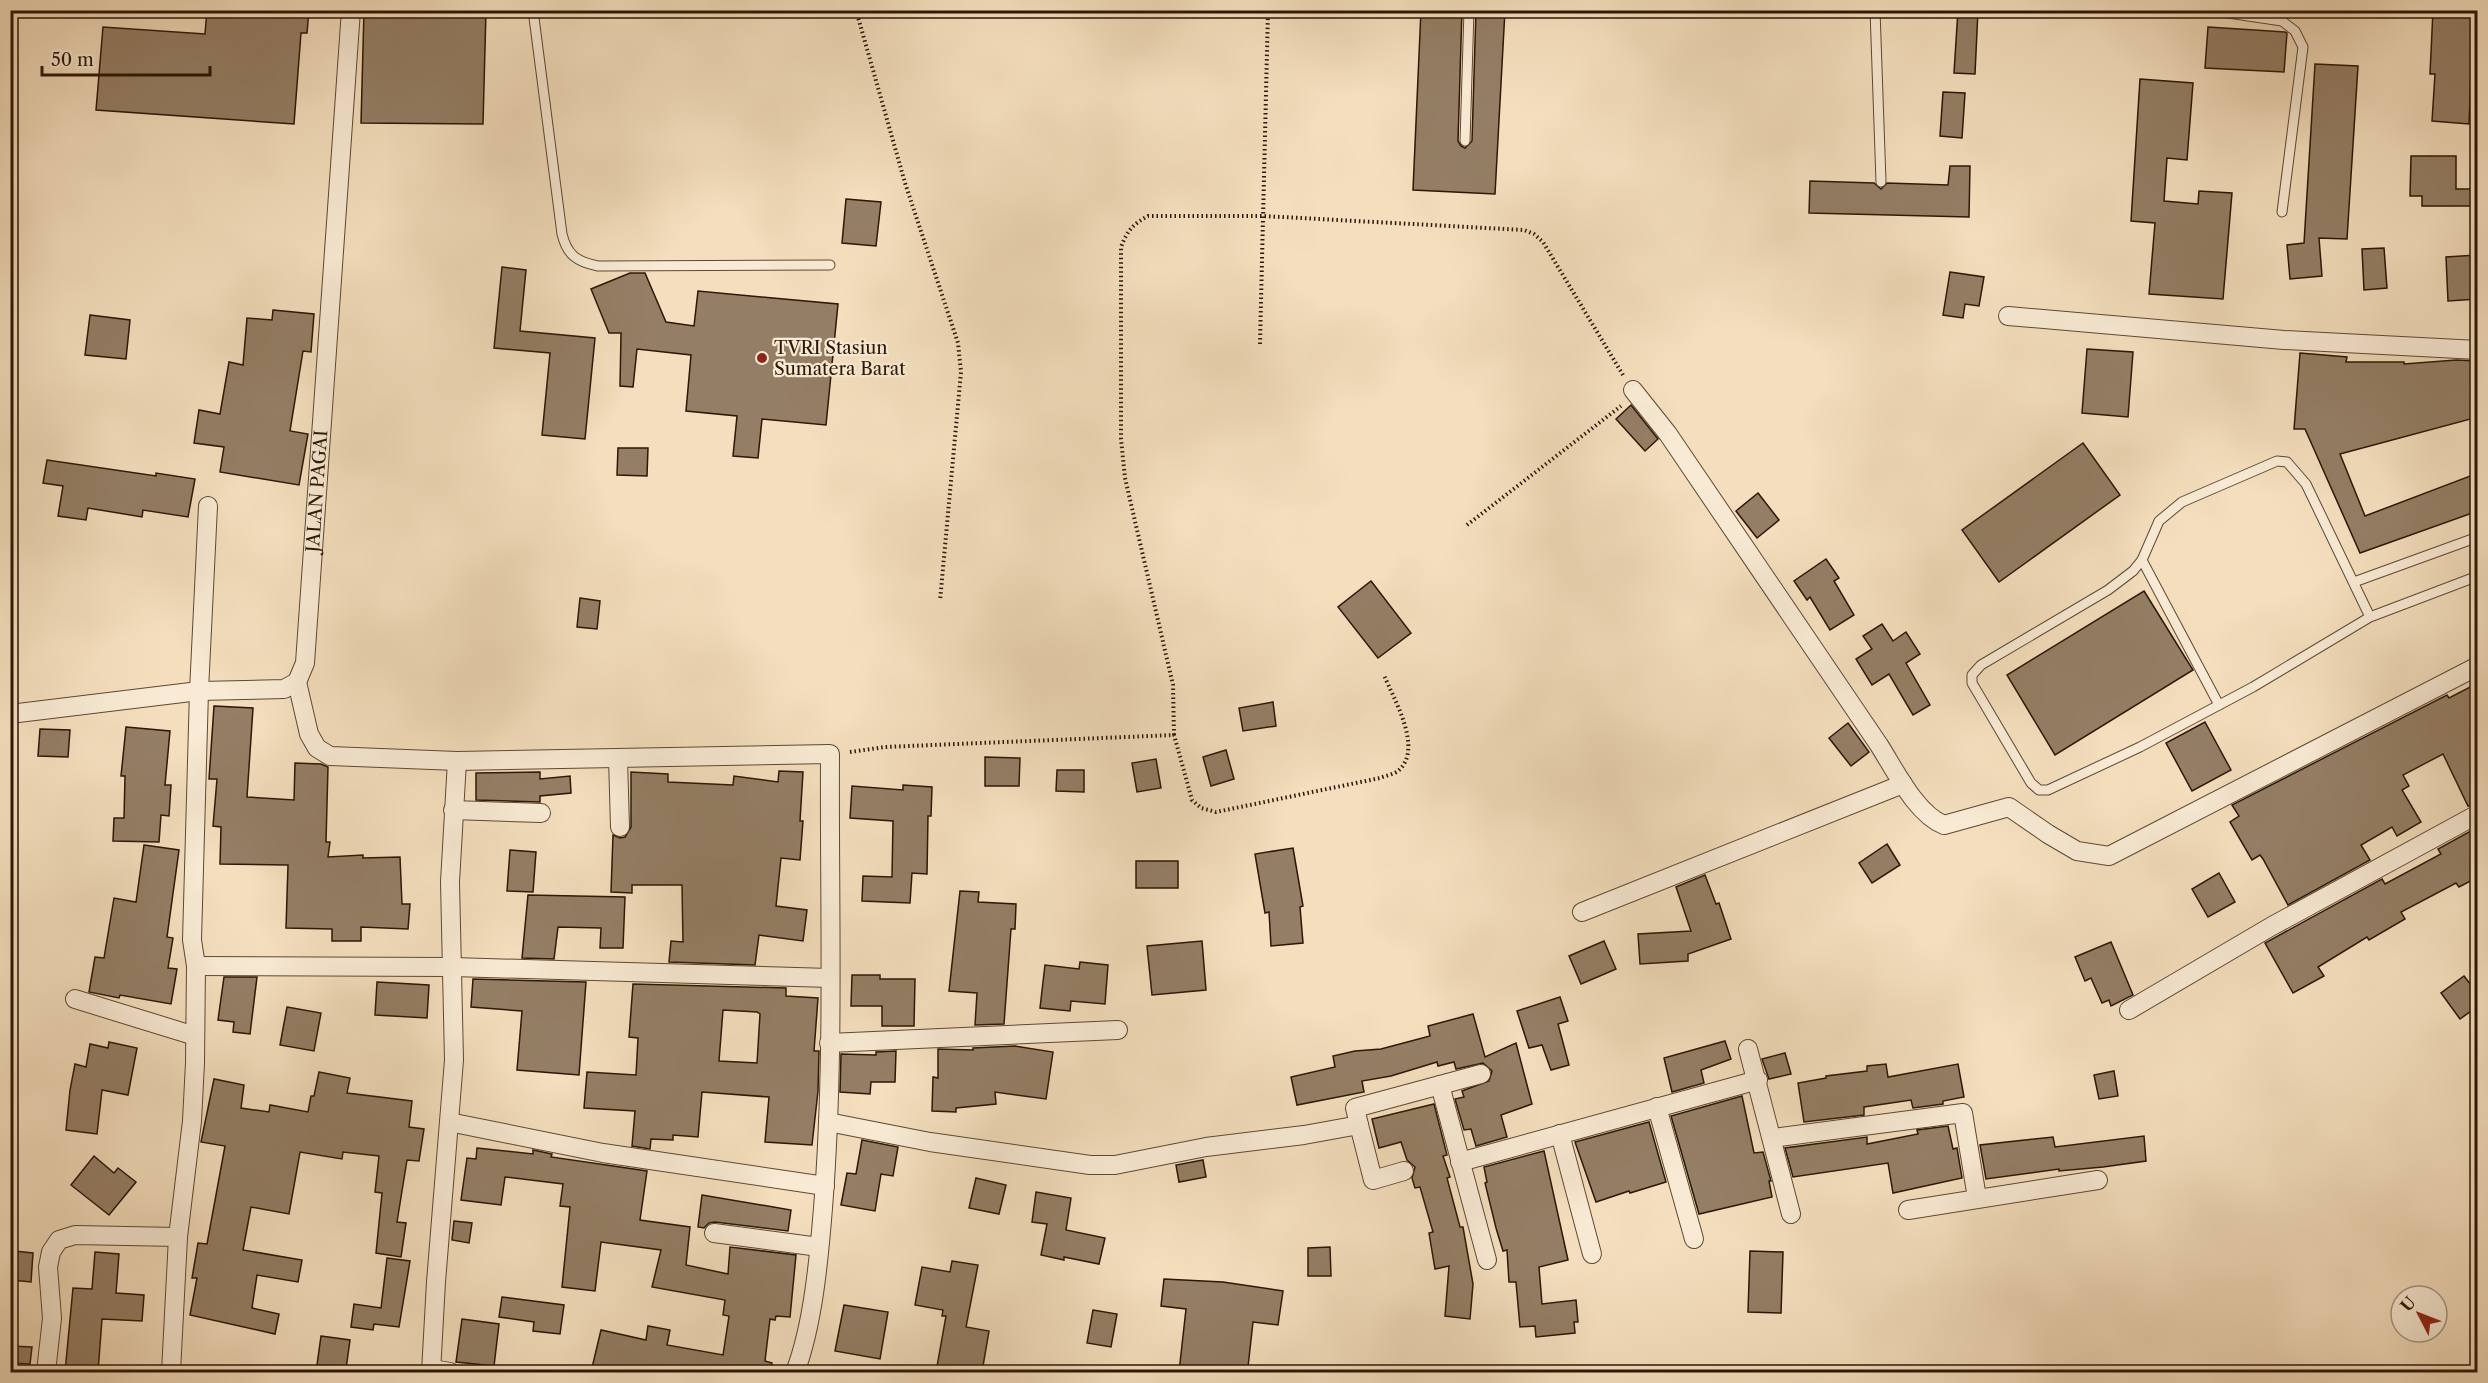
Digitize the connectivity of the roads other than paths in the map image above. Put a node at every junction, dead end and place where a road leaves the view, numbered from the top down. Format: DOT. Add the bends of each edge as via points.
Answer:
graph roads {
  1 [pos="351,10"];
  2 [pos="533,10"];
  3 [pos="1469,10"];
  4 [pos="1875,10"];
  5 [pos="2208,10"];
  6 [pos="1465,141"];
  7 [pos="1881,182"];
  8 [pos="2282,212"];
  9 [pos="830,265"];
  10 [pos="2008,316"];
  11 [pos="2478,350"];
  12 [pos="1633,390"];
  13 [pos="208,506"];
  14 [pos="2478,537"];
  15 [pos="2142,560"];
  16 [pos="2478,576"];
  17 [pos="2354,582"];
  18 [pos="2370,617"];
  19 [pos="2478,666"];
  20 [pos="297,682"];
  21 [pos="199,691"];
  22 [pos="2219,705"];
  23 [pos="10,714"];
  24 [pos="618,758"];
  25 [pos="457,761"];
  26 [pos="1903,784"];
  27 [pos="453,810"];
  28 [pos="541,813"];
  29 [pos="2478,814"];
  30 [pos="620,827"];
  31 [pos="1582,912"];
  32 [pos="196,966"];
  33 [pos="453,968"];
  34 [pos="830,978"];
  35 [pos="75,999"];
  36 [pos="2129,1010"];
  37 [pos="1118,1030"];
  38 [pos="195,1036"];
  39 [pos="829,1043"];
  40 [pos="1748,1049"];
  41 [pos="1481,1074"];
  42 [pos="1758,1080"];
  43 [pos="1440,1085"];
  44 [pos="1657,1107"];
  45 [pos="449,1122"];
  46 [pos="828,1122"];
  47 [pos="1359,1125"];
  48 [pos="1560,1134"];
  49 [pos="1772,1138"];
  50 [pos="1460,1162"];
  51 [pos="1404,1171"];
  52 [pos="2098,1180"];
  53 [pos="825,1186"];
  54 [pos="1977,1198"];
  55 [pos="1908,1210"];
  56 [pos="1791,1214"];
  57 [pos="714,1233"];
  58 [pos="178,1237"];
  59 [pos="1694,1239"];
  60 [pos="819,1247"];
  61 [pos="1592,1254"];
  62 [pos="1486,1260"];
  63 [pos="431,1370"];
  64 [pos="46,1372"];
  65 [pos="171,1372"];
  66 [pos="450,1372"];
  67 [pos="795,1372"];
  1 -- 20 [label="street, JALAN PAGAI" via="305,663"];
  2 -- 9 [label="lane" via="562,234 572,256 598,266"];
  3 -- 6 [label="lane"];
  4 -- 7 [label="lane"];
  5 -- 8 [label="lane" via="2282,21 2299,36 2303,47"];
  10 -- 11 [label="street" via="2284,340"];
  12 -- 26 [label="street" via="1668,434"];
  13 -- 21 [label="street"];
  14 -- 17 [label="lane"];
  15 -- 17 [label="lane" via="2159,521 2170,510 2277,461 2288,462 2307,484"];
  15 -- 22 [label="lane"];
  15 -- 22 [label="lane" via="2108,590 1981,665 1972,675 1972,683 2031,783 2039,790 2049,790"];
  16 -- 18 [label="lane"];
  17 -- 18 [label="lane"];
  18 -- 22 [label="lane"];
  19 -- 26 [label="street" via="2109,856 2077,851 2009,807 1944,825 1926,814"];
  20 -- 21 [label="street" via="284,689"];
  20 -- 25 [label="street" via="309,734 317,748 330,756"];
  21 -- 23 [label="street"];
  21 -- 32 [label="street" via="192,940"];
  24 -- 25 [label="street"];
  24 -- 30 [label="street"];
  24 -- 34 [label="street" via="830,754"];
  25 -- 27 [label="street"];
  26 -- 31 [label="street"];
  27 -- 28 [label="street"];
  27 -- 33 [label="street"];
  29 -- 36 [label="street" via="2272,926"];
  32 -- 33 [label="street"];
  32 -- 38 [label="street"];
  33 -- 34 [label="street"];
  33 -- 45 [label="street" via="454,1060"];
  34 -- 39 [label="street"];
  35 -- 38 [label="street"];
  37 -- 39 [label="street"];
  38 -- 58 [label="street" via="192,1121"];
  39 -- 46 [label="street"];
  40 -- 42 [label="street"];
  41 -- 43 [label="street"];
  42 -- 44 [label="street"];
  42 -- 49 [label="street"];
  43 -- 47 [label="street" via="1355,1108"];
  43 -- 50 [label="street"];
  44 -- 48 [label="street"];
  44 -- 59 [label="street"];
  45 -- 53 [label="street" via="603,1154"];
  45 -- 63 [label="street"];
  46 -- 47 [label="street" via="930,1142 1090,1165 1115,1165 1206,1147"];
  46 -- 53 [label="street"];
  47 -- 51 [label="street" via="1373,1180"];
  48 -- 50 [label="street"];
  48 -- 61 [label="street"];
  49 -- 54 [label="street" via="1963,1113"];
  49 -- 56 [label="street"];
  50 -- 62 [label="street"];
  52 -- 54 [label="street"];
  53 -- 60 [label="street"];
  54 -- 55 [label="street"];
  57 -- 60 [label="street"];
  58 -- 64 [label="street" via="75,1235 60,1240 51,1252 48,1267 52,1318"];
  58 -- 65 [label="street"];
  60 -- 67 [label="street" via="803,1353"];
  63 -- 66 [label="street"];
}
